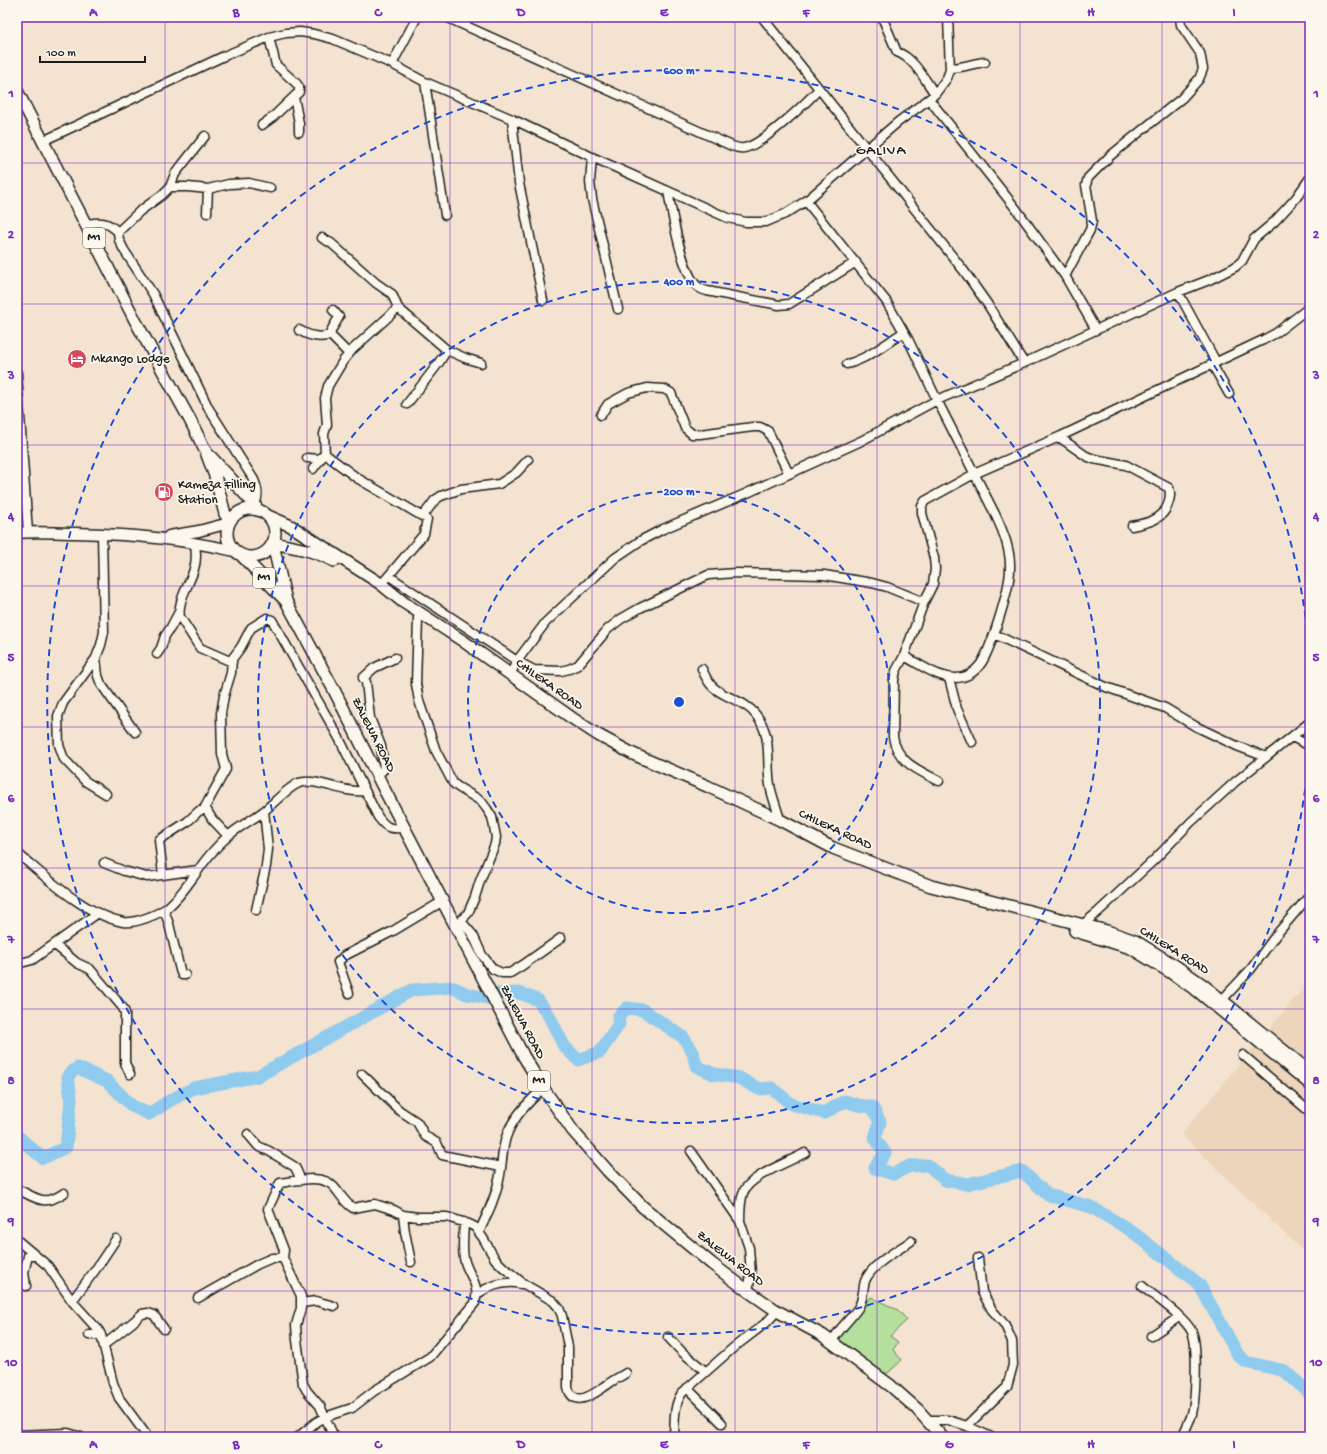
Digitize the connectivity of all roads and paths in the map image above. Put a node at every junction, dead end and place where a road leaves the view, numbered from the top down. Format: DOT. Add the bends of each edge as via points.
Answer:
graph roads {
  1 [pos="417,17"];
  2 [pos="446,17"];
  3 [pos="762,17"];
  4 [pos="882,17"];
  5 [pos="948,17"];
  6 [pos="1180,17"];
  7 [pos="269,37"];
  8 [pos="986,62"];
  9 [pos="392,64"];
  10 [pos="950,68"];
  11 [pos="425,82"];
  12 [pos="819,89"];
  13 [pos="17,91"];
  14 [pos="294,97"];
  15 [pos="932,97"];
  16 [pos="512,119"];
  17 [pos="262,125"];
  18 [pos="299,132"];
  19 [pos="205,136"];
  20 [pos="43,141"];
  21 [pos="867,148"];
  22 [pos="592,157"];
  23 [pos="1310,178"];
  24 [pos="170,187"];
  25 [pos="270,188"];
  26 [pos="208,189"];
  27 [pos="668,191"];
  28 [pos="806,201"];
  29 [pos="207,214"];
  30 [pos="445,215"];
  31 [pos="86,224"];
  32 [pos="118,232"];
  33 [pos="322,238"];
  34 [pos="856,262"];
  35 [pos="1065,276"];
  36 [pos="1178,292"];
  37 [pos="543,300"];
  38 [pos="1310,304"];
  39 [pos="398,308"];
  40 [pos="618,309"];
  41 [pos="333,310"];
  42 [pos="300,330"];
  43 [pos="1096,330"];
  44 [pos="904,332"];
  45 [pos="330,335"];
  46 [pos="447,350"];
  47 [pos="349,354"];
  48 [pos="482,363"];
  49 [pos="1024,363"];
  50 [pos="1214,363"];
  51 [pos="847,364"];
  52 [pos="17,373"];
  53 [pos="1229,394"];
  54 [pos="937,400"];
  55 [pos="407,404"];
  56 [pos="601,415"];
  57 [pos="1059,437"];
  58 [pos="206,452"];
  59 [pos="323,455"];
  60 [pos="307,458"];
  61 [pos="528,460"];
  62 [pos="313,469"];
  63 [pos="789,474"];
  64 [pos="974,474"];
  65 [pos="256,508"];
  66 [pos="268,516"];
  67 [pos="423,516"];
  68 [pos="230,522"];
  69 [pos="1132,526"];
  70 [pos="17,532"];
  71 [pos="28,532"];
  72 [pos="102,534"];
  73 [pos="159,538"];
  74 [pos="195,543"];
  75 [pos="273,544"];
  76 [pos="238,553"];
  77 [pos="385,580"];
  78 [pos="286,601"];
  79 [pos="924,602"];
  80 [pos="179,612"];
  81 [pos="418,618"];
  82 [pos="994,634"];
  83 [pos="157,654"];
  84 [pos="904,656"];
  85 [pos="96,658"];
  86 [pos="395,658"];
  87 [pos="232,662"];
  88 [pos="517,662"];
  89 [pos="702,669"];
  90 [pos="510,675"];
  91 [pos="949,678"];
  92 [pos="1310,722"];
  93 [pos="135,732"];
  94 [pos="1292,737"];
  95 [pos="972,742"];
  96 [pos="1310,746"];
  97 [pos="1266,756"];
  98 [pos="377,776"];
  99 [pos="939,781"];
  100 [pos="365,791"];
  101 [pos="106,794"];
  102 [pos="205,809"];
  103 [pos="264,811"];
  104 [pos="780,820"];
  105 [pos="404,828"];
  106 [pos="228,836"];
  107 [pos="17,853"];
  108 [pos="104,863"];
  109 [pos="198,870"];
  110 [pos="163,875"];
  111 [pos="1310,895"];
  112 [pos="443,901"];
  113 [pos="164,910"];
  114 [pos="256,910"];
  115 [pos="98,913"];
  116 [pos="458,923"];
  117 [pos="1082,925"];
  118 [pos="561,938"];
  119 [pos="55,944"];
  120 [pos="17,964"];
  121 [pos="185,975"];
  122 [pos="349,993"];
  123 [pos="1219,1004"];
  124 [pos="1243,1055"];
  125 [pos="1310,1072"];
  126 [pos="130,1074"];
  127 [pos="362,1074"];
  128 [pos="1310,1084"];
  129 [pos="543,1088"];
  130 [pos="1310,1112"];
  131 [pos="248,1134"];
  132 [pos="691,1151"];
  133 [pos="805,1153"];
  134 [pos="501,1167"];
  135 [pos="301,1180"];
  136 [pos="17,1189"];
  137 [pos="64,1193"];
  138 [pos="403,1215"];
  139 [pos="740,1221"];
  140 [pos="464,1222"];
  141 [pos="479,1232"];
  142 [pos="116,1239"];
  143 [pos="17,1240"];
  144 [pos="911,1241"];
  145 [pos="36,1256"];
  146 [pos="283,1258"];
  147 [pos="978,1258"];
  148 [pos="411,1262"];
  149 [pos="524,1284"];
  150 [pos="26,1286"];
  151 [pos="1142,1286"];
  152 [pos="748,1291"];
  153 [pos="477,1294"];
  154 [pos="198,1298"];
  155 [pos="72,1301"];
  156 [pos="301,1303"];
  157 [pos="334,1306"];
  158 [pos="777,1311"];
  159 [pos="1179,1317"];
  160 [pos="164,1329"];
  161 [pos="89,1335"];
  162 [pos="101,1335"];
  163 [pos="1151,1336"];
  164 [pos="668,1338"];
  165 [pos="832,1342"];
  166 [pos="104,1345"];
  167 [pos="705,1371"];
  168 [pos="626,1373"];
  169 [pos="687,1388"];
  170 [pos="325,1418"];
  171 [pos="927,1420"];
  172 [pos="722,1423"];
  173 [pos="967,1426"];
  174 [pos="21,1436"];
  175 [pos="81,1437"];
  176 [pos="147,1437"];
  177 [pos="298,1437"];
  178 [pos="334,1437"];
  179 [pos="674,1437"];
  180 [pos="942,1437"];
  181 [pos="992,1437"];
  182 [pos="1182,1437"];
  1 -- 9 [label="street"];
  2 -- 12 [label="street" via="732,146 743,148 755,144 795,113"];
  3 -- 12 [label="street"];
  4 -- 15 [label="street" via="897,52 910,61"];
  5 -- 10 [label="street"];
  6 -- 35 [label="street" via="1181,25 1200,53 1203,70 1182,98 1110,156 1088,178 1086,185 1092,221 1090,230"];
  7 -- 9 [label="street" via="300,32 314,34 333,39"];
  7 -- 14 [label="street" via="276,65 299,87 299,92"];
  7 -- 20 [label="street"];
  8 -- 10 [label="street"];
  9 -- 11 [label="street"];
  10 -- 15 [label="street" via="947,78"];
  11 -- 16 [label="street"];
  11 -- 30 [label="street"];
  12 -- 21 [label="street"];
  13 -- 20 [label="highway, M1"];
  14 -- 17 [label="street"];
  14 -- 18 [label="street"];
  15 -- 21 [label="street"];
  15 -- 35 [label="street"];
  16 -- 22 [label="street"];
  16 -- 37 [label="street" via="520,183"];
  19 -- 24 [label="street" via="175,174"];
  20 -- 31 [label="highway, M1"];
  21 -- 28 [label="street"];
  21 -- 49 [label="street" via="964,271"];
  22 -- 27 [label="street"];
  22 -- 40 [label="street" via="592,199"];
  23 -- 36 [label="street" via="1286,209 1254,239 1242,261 1209,280"];
  24 -- 26 [label="street"];
  24 -- 32 [label="street"];
  25 -- 26 [label="street" via="249,183"];
  26 -- 29 [label="street"];
  27 -- 28 [label="street" via="728,218 746,222 766,222 786,214"];
  27 -- 34 [label="street" via="677,236 687,266 699,288 779,305 789,304"];
  28 -- 34 [label="street"];
  31 -- 32 [label="street" via="105,223"];
  31 -- 58 [label="highway, M1"];
  32 -- 65 [label="street" via="124,250 153,294 209,410 258,488"];
  33 -- 39 [label="street" via="392,294"];
  34 -- 44 [label="street" via="886,301"];
  35 -- 43 [label="street"];
  36 -- 43 [label="street"];
  36 -- 50 [label="street"];
  38 -- 50 [label="street" via="1276,333"];
  39 -- 46 [label="street"];
  39 -- 47 [label="street"];
  41 -- 45 [label="street" via="339,317"];
  42 -- 45 [label="street" via="317,337"];
  43 -- 49 [label="street"];
  44 -- 51 [label="street" via="871,354"];
  44 -- 54 [label="street"];
  45 -- 47 [label="street"];
  46 -- 48 [label="street"];
  46 -- 55 [label="street"];
  47 -- 59 [label="street" via="334,374 326,392 327,425"];
  49 -- 54 [label="street"];
  50 -- 53 [label="street"];
  50 -- 57 [label="street"];
  52 -- 71 [label="street"];
  54 -- 63 [label="street" via="861,441"];
  54 -- 64 [label="street"];
  56 -- 63 [label="street" via="608,404 628,393 648,388 664,389 671,393 685,428 692,434 753,427 764,429 768,432"];
  57 -- 64 [label="street"];
  57 -- 69 [label="street" via="1086,456 1126,465 1169,488 1170,497 1164,513 1146,524"];
  58 -- 65 [label="highway, M1"];
  58 -- 68 [label="highway, M1" via="225,514"];
  59 -- 60 [label="street" via="319,459"];
  59 -- 62 [label="street"];
  59 -- 67 [label="street"];
  61 -- 67 [label="street" via="516,473 499,484 461,489 441,496"];
  63 -- 88 [label="street" via="712,509 662,528 615,558 546,622"];
  64 -- 79 [label="street" via="925,501 922,506 935,569 933,584"];
  64 -- 82 [label="street" via="1004,533 1009,553 1009,584"];
  65 -- 66 [label="highway, M1"];
  65 -- 68 [label="highway" via="242,511"];
  66 -- 75 [label="highway, M1" via="275,532"];
  66 -- 77 [label="highway, CHILEKA ROAD" via="291,526 364,573"];
  67 -- 77 [label="street" via="427,519 424,534"];
  68 -- 73 [label="main road"];
  68 -- 76 [label="highway, M1" via="227,538"];
  70 -- 71 [label="main road"];
  71 -- 72 [label="main road"];
  72 -- 73 [label="main road"];
  72 -- 85 [label="street" via="104,632"];
  73 -- 74 [label="main road"];
  74 -- 76 [label="main road"];
  74 -- 80 [label="street" via="195,566"];
  75 -- 76 [label="highway, M1" via="266,552 251,558"];
  75 -- 78 [label="highway, ZALEWA ROAD / M1"];
  75 -- 81 [label="highway" via="303,548 321,554 377,588"];
  76 -- 78 [label="highway, ZALEWA ROAD / M1"];
  77 -- 88 [label="street"];
  77 -- 90 [label="highway, CHILEKA ROAD" via="404,602"];
  78 -- 98 [label="highway, ZALEWA ROAD / M1"];
  79 -- 84 [label="street"];
  79 -- 88 [label="street" via="887,587 824,575 708,575 621,619 608,629 578,665 561,671 534,670"];
  80 -- 83 [label="street"];
  80 -- 87 [label="street" via="200,648"];
  81 -- 116 [label="street" via="416,684 436,751 453,783 481,801 487,809 496,832 495,844 476,898 468,913"];
  81 -- 123 [label="highway" via="566,723 632,760 830,853 923,888 1131,948"];
  82 -- 91 [label="street" via="988,651 972,673"];
  82 -- 97 [label="street" via="1106,687 1165,708 1237,746"];
  84 -- 91 [label="street"];
  84 -- 99 [label="street" via="894,680 894,746 905,761"];
  85 -- 93 [label="street" via="101,684"];
  85 -- 101 [label="street" via="63,703 58,716 59,745 64,759 73,769 85,781"];
  86 -- 98 [label="street" via="374,668 363,678 366,682 370,718 383,757 384,769"];
  87 -- 100 [label="street" via="251,628 270,618 339,738"];
  87 -- 102 [label="street" via="222,713 222,754 226,770"];
  88 -- 90 [label="street"];
  89 -- 104 [label="street" via="711,685 750,708 760,720 768,743 770,787"];
  90 -- 104 [label="highway, CHILEKA ROAD" via="598,735 622,748"];
  91 -- 95 [label="street" via="957,709"];
  92 -- 94 [label="street"];
  94 -- 96 [label="street"];
  94 -- 97 [label="street"];
  97 -- 117 [label="street" via="1212,802 1155,859"];
  98 -- 105 [label="highway, ZALEWA ROAD / M1"];
  100 -- 103 [label="street" via="352,792 308,781 293,787"];
  100 -- 105 [label="street" via="384,824 390,829"];
  102 -- 106 [label="street"];
  102 -- 110 [label="street" via="159,840"];
  103 -- 106 [label="street"];
  103 -- 114 [label="street" via="268,849"];
  104 -- 117 [label="highway, CHILEKA ROAD" via="833,848 931,886"];
  105 -- 112 [label="highway, ZALEWA ROAD / M1"];
  106 -- 109 [label="street"];
  107 -- 115 [label="street"];
  108 -- 110 [label="street" via="147,877"];
  109 -- 110 [label="street"];
  109 -- 113 [label="street" via="176,899"];
  111 -- 123 [label="street" via="1251,969"];
  112 -- 116 [label="highway, ZALEWA ROAD / M1"];
  112 -- 122 [label="street" via="344,956 338,962"];
  113 -- 115 [label="street" via="135,921 124,922"];
  113 -- 121 [label="street" via="170,924 180,970 182,975"];
  115 -- 119 [label="street"];
  116 -- 118 [label="street" via="473,935 482,955 493,969 502,974 510,973 524,965"];
  116 -- 129 [label="highway, ZALEWA ROAD / M1" via="524,1056"];
  117 -- 123 [label="highway, CHILEKA ROAD" via="1135,941 1177,967"];
  119 -- 120 [label="street" via="32,960"];
  119 -- 126 [label="street" via="78,963 90,969 123,1008 125,1063"];
  123 -- 125 [label="highway, CHILEKA ROAD"];
  123 -- 128 [label="highway, CHILEKA ROAD"];
  124 -- 130 [label="street"];
  127 -- 134 [label="street" via="399,1110 417,1122 425,1136 437,1143 442,1155"];
  129 -- 134 [label="street" via="510,1127 503,1148"];
  129 -- 152 [label="highway, ZALEWA ROAD / M1" via="573,1131 643,1207"];
  131 -- 135 [label="street" via="258,1146 295,1167"];
  132 -- 139 [label="street"];
  133 -- 139 [label="street" via="747,1185 741,1202"];
  134 -- 141 [label="street" via="492,1203"];
  135 -- 138 [label="street" via="326,1182 353,1208 375,1204"];
  135 -- 146 [label="street" via="280,1184 268,1209 284,1250"];
  136 -- 137 [label="street" via="42,1201 54,1199"];
  138 -- 140 [label="street" via="446,1217"];
  138 -- 148 [label="street"];
  139 -- 152 [label="street" via="749,1248 751,1274"];
  140 -- 141 [label="street"];
  140 -- 153 [label="street" via="465,1262"];
  141 -- 149 [label="street" via="495,1259"];
  142 -- 155 [label="street"];
  143 -- 145 [label="street"];
  144 -- 165 [label="street" via="870,1272 862,1301"];
  145 -- 150 [label="street" via="28,1256 24,1272"];
  145 -- 155 [label="street" via="48,1266"];
  146 -- 154 [label="street" via="272,1258 258,1264"];
  146 -- 156 [label="street"];
  147 -- 173 [label="street" via="982,1292 992,1310 1005,1325 1012,1341 1013,1365 1007,1387"];
  149 -- 153 [label="street" via="512,1281 494,1285"];
  149 -- 168 [label="street" via="553,1301 561,1312 568,1346 568,1388 574,1398 591,1396"];
  151 -- 159 [label="street"];
  152 -- 158 [label="highway, ZALEWA ROAD / M1"];
  153 -- 170 [label="street" via="475,1303 430,1357 374,1391 352,1408"];
  155 -- 162 [label="street"];
  156 -- 157 [label="street" via="316,1301"];
  156 -- 170 [label="street" via="296,1325 303,1384 320,1406"];
  158 -- 165 [label="highway, ZALEWA ROAD / M1"];
  158 -- 167 [label="street" via="767,1322"];
  159 -- 163 [label="street"];
  159 -- 182 [label="street" via="1192,1332 1196,1347 1191,1416"];
  160 -- 166 [label="street" via="154,1315 142,1314"];
  161 -- 162 [label="street"];
  162 -- 166 [label="street"];
  164 -- 167 [label="street"];
  165 -- 171 [label="highway, ZALEWA ROAD / M1" via="891,1386"];
  166 -- 176 [label="street" via="119,1398"];
  167 -- 169 [label="street"];
  169 -- 172 [label="street"];
  169 -- 179 [label="street" via="677,1399"];
  170 -- 177 [label="street"];
  170 -- 178 [label="street"];
  171 -- 173 [label="street" via="948,1420"];
  171 -- 180 [label="highway, ZALEWA ROAD / M1"];
  173 -- 181 [label="street"];
  174 -- 175 [label="street" via="68,1433"];
}
